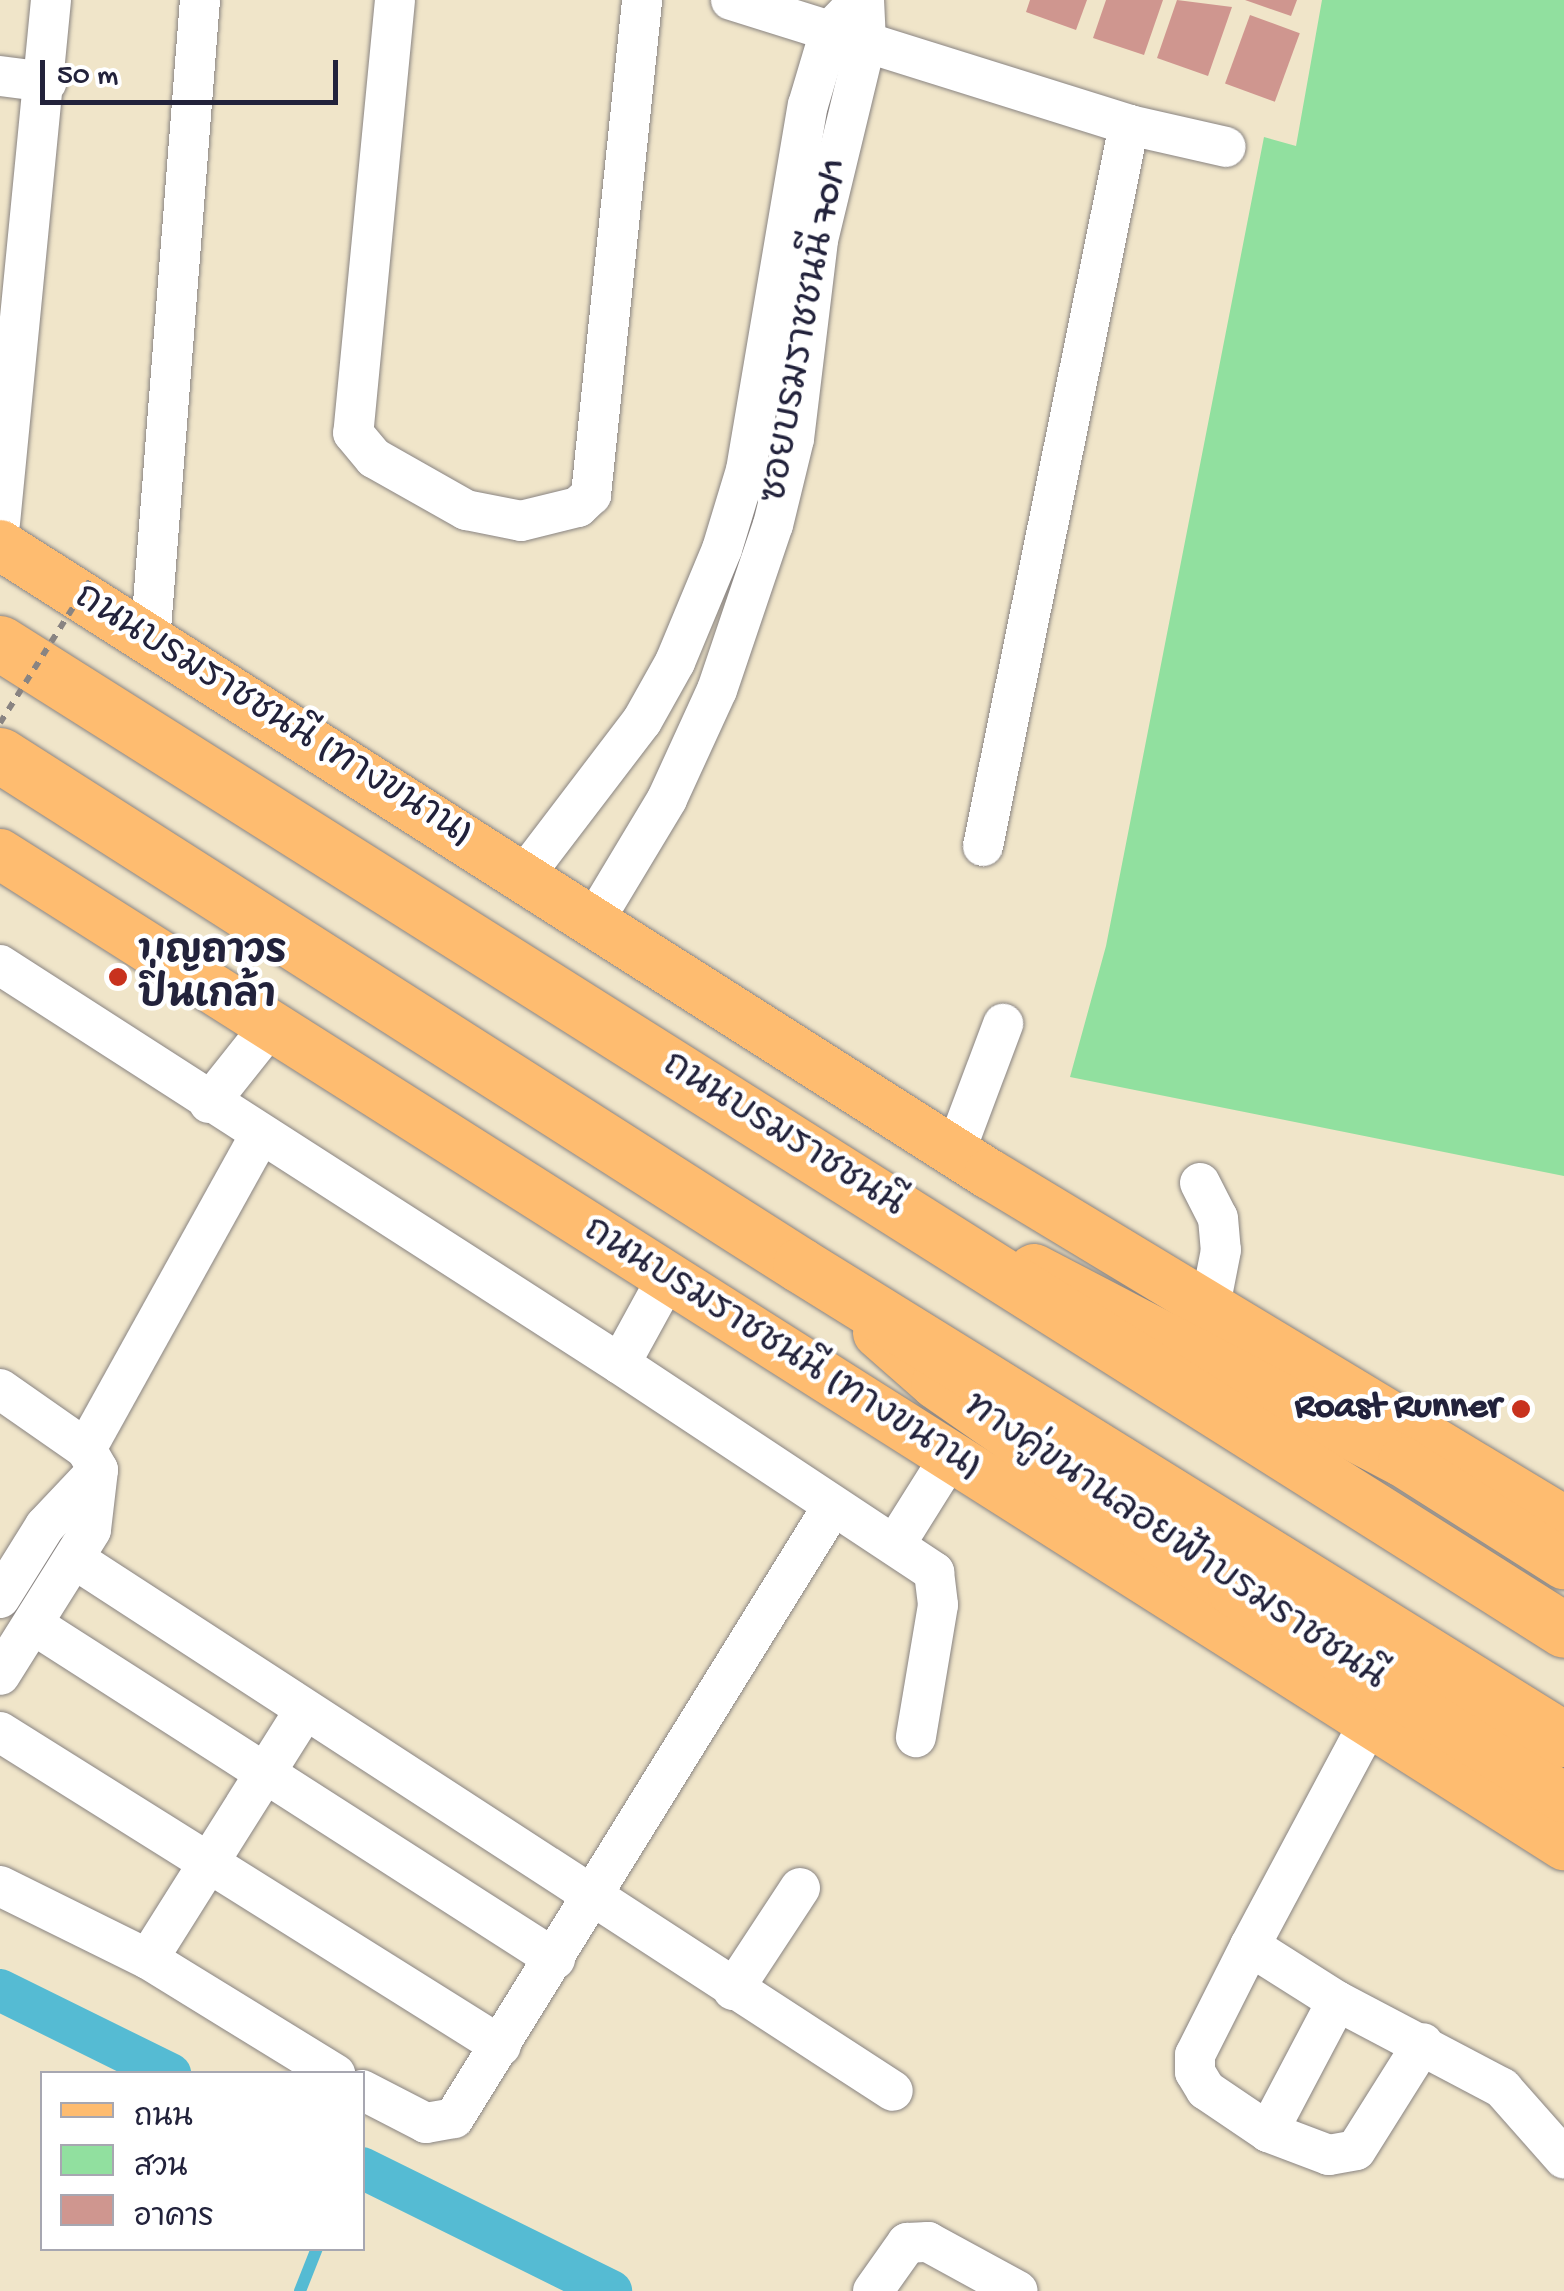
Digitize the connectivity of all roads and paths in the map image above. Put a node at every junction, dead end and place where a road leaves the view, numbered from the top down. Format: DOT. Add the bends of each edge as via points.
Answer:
graph roads {
  1 [pos="52,0"];
  2 [pos="200,0"];
  3 [pos="394,0"];
  4 [pos="642,0"];
  5 [pos="732,0"];
  6 [pos="862,0"];
  7 [pos="848,37"];
  8 [pos="0,76"];
  9 [pos="47,82"];
  10 [pos="1129,125"];
  11 [pos="1226,148"];
  12 [pos="4,429"];
  13 [pos="0,524"];
  14 [pos="0,545"];
  15 [pos="93,576"];
  16 [pos="150,642"];
  17 [pos="0,643"];
  18 [pos="0,723"];
  19 [pos="0,756"];
  20 [pos="614,765"];
  21 [pos="666,799"];
  22 [pos="983,846"];
  23 [pos="0,854"];
  24 [pos="523,877"];
  25 [pos="592,924"];
  26 [pos="0,965"];
  27 [pos="1002,1024"];
  28 [pos="271,1025"];
  29 [pos="210,1103"];
  30 [pos="260,1135"];
  31 [pos="972,1163"];
  32 [pos="1200,1183"];
  33 [pos="872,1193"];
  34 [pos="800,1265"];
  35 [pos="666,1280"];
  36 [pos="1210,1306"];
  37 [pos="774,1344"];
  38 [pos="620,1364"];
  39 [pos="0,1389"];
  40 [pos="950,1457"];
  41 [pos="92,1459"];
  42 [pos="1403,1462"];
  43 [pos="830,1509"];
  44 [pos="1564,1521"];
  45 [pos="896,1543"];
  46 [pos="76,1560"];
  47 [pos="1564,1564"];
  48 [pos="1233,1592"];
  49 [pos="0,1598"];
  50 [pos="34,1624"];
  51 [pos="1564,1630"];
  52 [pos="0,1675"];
  53 [pos="303,1713"];
  54 [pos="1369,1723"];
  55 [pos="0,1732"];
  56 [pos="916,1736"];
  57 [pos="1564,1738"];
  58 [pos="266,1774"];
  59 [pos="1564,1798"];
  60 [pos="1564,1845"];
  61 [pos="210,1862"];
  62 [pos="0,1886"];
  63 [pos="800,1888"];
  64 [pos="593,1901"];
  65 [pos="1250,1946"];
  66 [pos="148,1959"];
  67 [pos="555,1959"];
  68 [pos="733,1990"];
  69 [pos="1337,2001"];
  70 [pos="1423,2043"];
  71 [pos="501,2046"];
  72 [pos="330,2071"];
  73 [pos="893,2091"];
  74 [pos="365,2092"];
  75 [pos="1268,2132"];
  76 [pos="1564,2158"];
  77 [pos="874,2291"];
  78 [pos="1018,2291"];
  1 -- 9 [label="street"];
  2 -- 16 [label="street"];
  3 -- 4 [label="street" via="353,433 374,458 466,510 522,521 578,507 591,494"];
  5 -- 7 [label="street"];
  6 -- 7 [label="street"];
  7 -- 10 [label="street"];
  7 -- 20 [label="street, ซอยบรมราชชนนี 70/1" via="781,240 746,470 676,662"];
  7 -- 21 [label="street, ซอยบรมราชชนนี 70/1" via="794,439 773,525 717,690"];
  8 -- 9 [label="street"];
  9 -- 12 [label="street"];
  10 -- 11 [label="street"];
  10 -- 22 [label="street"];
  12 -- 13 [label="street"];
  14 -- 16 [label="main road, ถนนบรมราชชนนี (ทางขนาน)"];
  15 -- 18 [label="path, bridge"];
  16 -- 24 [label="main road, ถนนบรมราชชนนี (ทางขนาน)"];
  17 -- 33 [label="highway, ถนนบรมราชชนนี"];
  19 -- 34 [label="highway"];
  20 -- 21 [label="street"];
  20 -- 24 [label="street, ซอยบรมราชชนนี 70/1"];
  21 -- 25 [label="street, ซอยบรมราชชนนี 70/1"];
  23 -- 28 [label="main road, ถนนบรมราชชนนี (ทางขนาน)"];
  24 -- 25 [label="main road, ถนนบรมราชชนนี (ทางขนาน)"];
  25 -- 31 [label="main road, ถนนบรมราชชนนี (ทางขนาน)"];
  26 -- 29 [label="street"];
  27 -- 31 [label="street"];
  28 -- 29 [label="street"];
  28 -- 35 [label="main road, ถนนบรมราชชนนี (ทางขนาน)"];
  29 -- 30 [label="street"];
  30 -- 38 [label="street"];
  30 -- 41 [label="street"];
  31 -- 36 [label="main road, ถนนบรมราชชนนี (ทางขนาน)"];
  31 -- 42 [label="main road" via="1100,1263"];
  32 -- 36 [label="street" via="1218,1218 1221,1250"];
  33 -- 42 [label="main road" via="1004,1252"];
  33 -- 51 [label="highway, ถนนบรมราชชนนี"];
  34 -- 48 [label="main road, ทางคู่ขนานลอยฟ้าบรมราชชนนี" via="936,1384"];
  34 -- 57 [label="highway"];
  35 -- 37 [label="main road, ถนนบรมราชชนนี (ทางขนาน)"];
  35 -- 38 [label="street"];
  36 -- 44 [label="main road, ถนนบรมราชชนนี (ทางขนาน)"];
  37 -- 40 [label="main road, ถนนบรมราชชนนี (ทางขนาน)"];
  37 -- 48 [label="main road"];
  38 -- 43 [label="street"];
  39 -- 41 [label="street"];
  40 -- 45 [label="street"];
  40 -- 54 [label="main road, ถนนบรมราชชนนี (ทางขนาน)"];
  41 -- 46 [label="street" via="98,1509"];
  41 -- 49 [label="street"];
  42 -- 47 [label="main road"];
  43 -- 45 [label="street"];
  43 -- 64 [label="street"];
  45 -- 56 [label="street" via="934,1572 937,1585"];
  46 -- 50 [label="street"];
  46 -- 53 [label="street"];
  48 -- 59 [label="main road, ทางคู่ขนานลอยฟ้าบรมราชชนนี"];
  50 -- 52 [label="street"];
  50 -- 58 [label="street"];
  53 -- 58 [label="street"];
  53 -- 64 [label="street"];
  54 -- 60 [label="main road, ถนนบรมราชชนนี (ทางขนาน)"];
  54 -- 65 [label="street"];
  55 -- 61 [label="street"];
  58 -- 61 [label="street"];
  58 -- 67 [label="street"];
  61 -- 66 [label="street"];
  61 -- 71 [label="street"];
  62 -- 66 [label="street"];
  63 -- 68 [label="street"];
  64 -- 67 [label="street"];
  64 -- 68 [label="street"];
  65 -- 69 [label="street"];
  65 -- 75 [label="street" via="1195,2055 1195,2072 1206,2090"];
  66 -- 72 [label="street"];
  67 -- 71 [label="street"];
  68 -- 73 [label="street"];
  69 -- 70 [label="street"];
  69 -- 75 [label="street"];
  70 -- 75 [label="street" via="1356,2150 1329,2155"];
  70 -- 76 [label="street" via="1502,2088"];
  71 -- 74 [label="street" via="454,2118 443,2124 426,2123"];
  77 -- 78 [label="street" via="908,2243 928,2242"];
}
